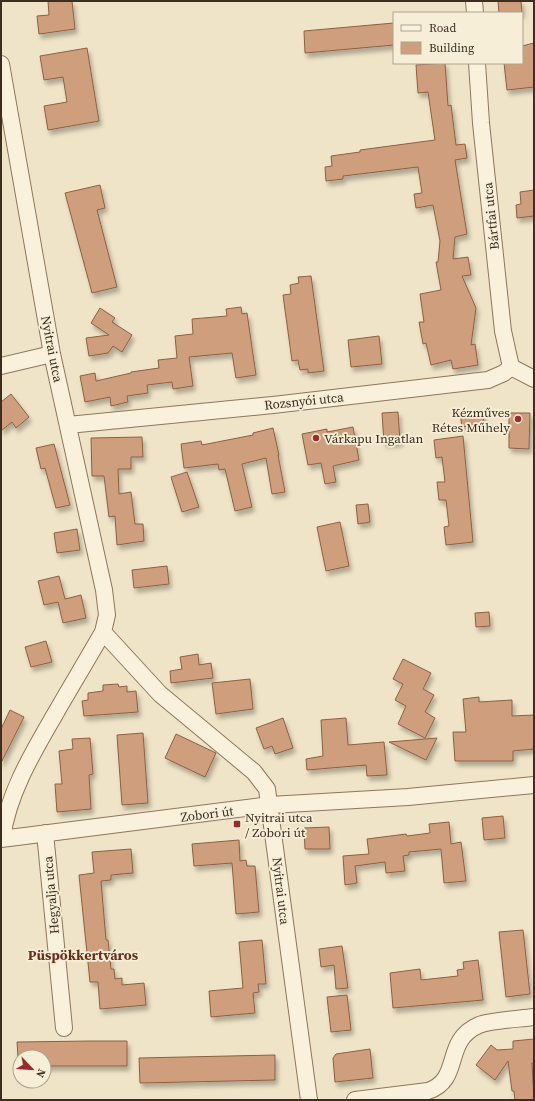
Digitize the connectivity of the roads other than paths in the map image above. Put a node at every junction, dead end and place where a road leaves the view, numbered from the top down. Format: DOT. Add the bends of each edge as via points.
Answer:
graph roads {
  1 [pos="474,1"];
  2 [pos="475,12"];
  3 [pos="1,64"];
  4 [pos="477,64"];
  5 [pos="52,354"];
  6 [pos="1,366"];
  7 [pos="511,367"];
  8 [pos="534,379"];
  9 [pos="68,425"];
  10 [pos="103,632"];
  11 [pos="534,786"];
  12 [pos="270,805"];
  13 [pos="45,833"];
  14 [pos="2,838"];
  15 [pos="534,1017"];
  16 [pos="64,1028"];
  17 [pos="309,1100"];
  18 [pos="355,1100"];
  1 -- 2 [label="street"];
  3 -- 5 [label="street, Nyitrai utca"];
  4 -- 7 [label="street, Bártfai utca" via="503,330"];
  5 -- 6 [label="street"];
  5 -- 9 [label="street, Nyitrai utca"];
  7 -- 8 [label="street"];
  7 -- 9 [label="street, Rozsnyói utca" via="488,380 274,405"];
  9 -- 10 [label="street, Nyitrai utca" via="104,590 107,615"];
  10 -- 12 [label="street, Nyitrai utca" via="160,694 254,772 266,789"];
  10 -- 14 [label="street, Nyitrai utca" via="38,743 15,791 4,821"];
  11 -- 12 [label="street, Zobori út"];
  12 -- 13 [label="street, Zobori út"];
  12 -- 17 [label="street, Nyitrai utca"];
  13 -- 14 [label="street, Zobori út"];
  13 -- 16 [label="street, Hegyalja utca"];
  15 -- 18 [label="street" via="480,1024 470,1030 460,1040 449,1072 438,1087 428,1091"];
}
